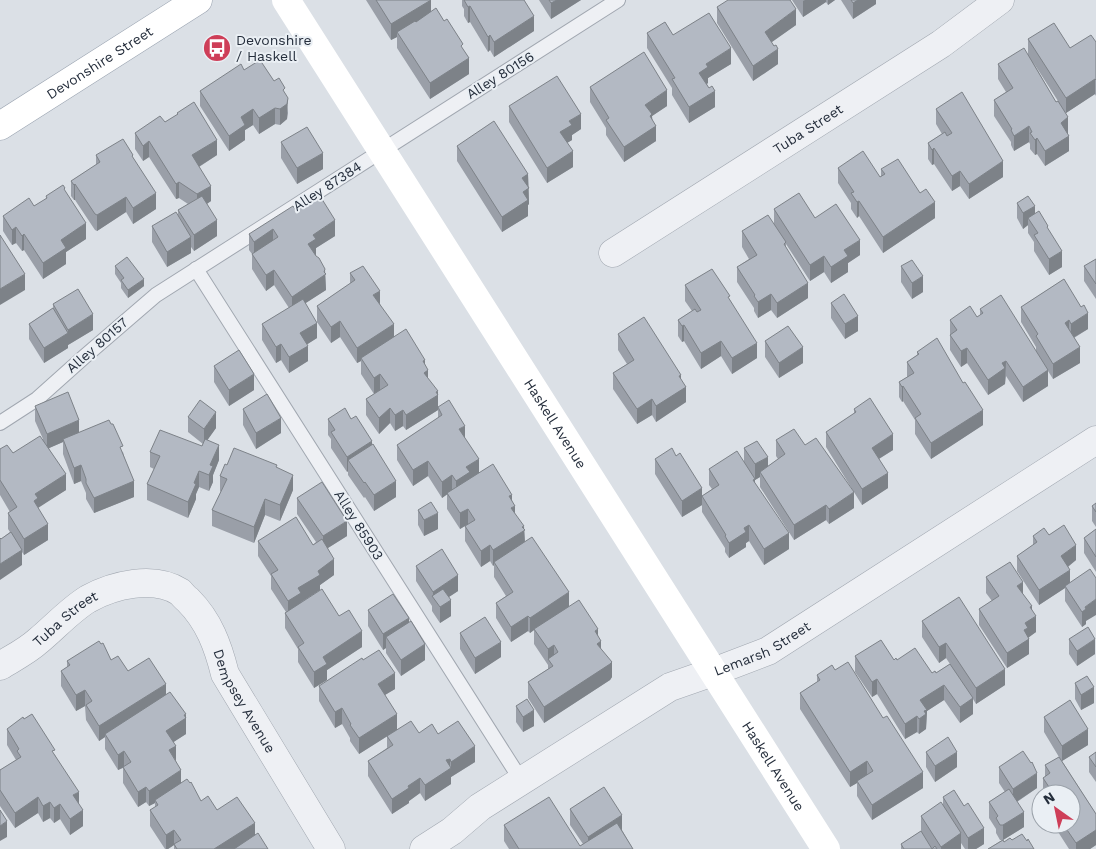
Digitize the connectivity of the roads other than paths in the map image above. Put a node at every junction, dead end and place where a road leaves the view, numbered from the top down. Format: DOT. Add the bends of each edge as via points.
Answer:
graph roads {
  1 [pos="198,0"];
  2 [pos="286,0"];
  3 [pos="618,0"];
  4 [pos="1000,0"];
  5 [pos="0,126"];
  6 [pos="382,150"];
  7 [pos="614,253"];
  8 [pos="196,269"];
  9 [pos="0,423"];
  10 [pos="1096,440"];
  11 [pos="138,582"];
  12 [pos="0,666"];
  13 [pos="714,672"];
  14 [pos="521,780"];
  15 [pos="331,849"];
  16 [pos="424,849"];
  17 [pos="826,849"];
  1 -- 5 [label="main road, Devonshire Street"];
  2 -- 6 [label="main road, Haskell Avenue"];
  3 -- 6 [label="lane, Alley 80156"];
  4 -- 7 [label="street, Tuba Street" via="941,44"];
  6 -- 8 [label="lane, Alley 87384"];
  6 -- 13 [label="main road, Haskell Avenue"];
  8 -- 9 [label="lane, Alley 80157" via="156,295 37,399"];
  8 -- 14 [label="lane, Alley 85903"];
  10 -- 13 [label="street, Lemarsh Street" via="768,651"];
  11 -- 12 [label="street, Tuba Street" via="88,600 37,642"];
  11 -- 15 [label="street, Dempsey Avenue" via="179,592 210,628 220,650 225,674"];
  13 -- 14 [label="street, Lemarsh Street" via="670,687"];
  13 -- 17 [label="main road, Haskell Avenue"];
  14 -- 16 [label="street, Lemarsh Street"];
}
